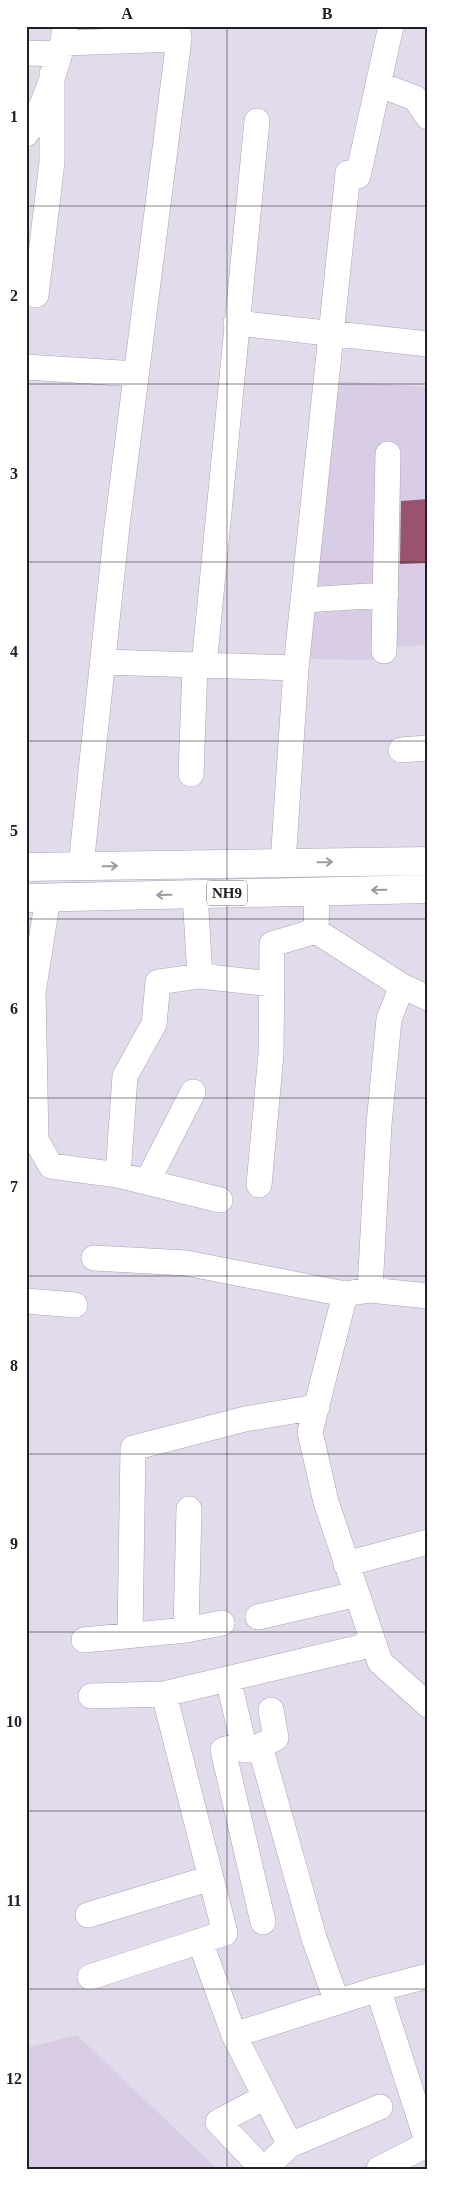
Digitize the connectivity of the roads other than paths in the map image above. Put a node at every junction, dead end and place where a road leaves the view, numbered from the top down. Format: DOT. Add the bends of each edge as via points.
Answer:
graph roads {
  1 [pos="391,26"];
  2 [pos="178,33"];
  3 [pos="60,49"];
  4 [pos="26,53"];
  5 [pos="378,84"];
  6 [pos="428,117"];
  7 [pos="257,121"];
  8 [pos="26,134"];
  9 [pos="36,294"];
  10 [pos="236,323"];
  11 [pos="332,334"];
  12 [pos="428,344"];
  13 [pos="26,367"];
  14 [pos="136,374"];
  15 [pos="388,454"];
  16 [pos="386,595"];
  17 [pos="304,600"];
  18 [pos="384,651"];
  19 [pos="103,662"];
  20 [pos="200,665"];
  21 [pos="296,668"];
  22 [pos="428,748"];
  23 [pos="401,750"];
  24 [pos="191,774"];
  25 [pos="428,861"];
  26 [pos="282,862"];
  27 [pos="81,866"];
  28 [pos="26,867"];
  29 [pos="428,889"];
  30 [pos="317,891"];
  31 [pos="195,894"];
  32 [pos="37,897"];
  33 [pos="316,931"];
  34 [pos="200,976"];
  35 [pos="272,984"];
  36 [pos="402,986"];
  37 [pos="428,998"];
  38 [pos="193,1092"];
  39 [pos="118,1174"];
  40 [pos="146,1182"];
  41 [pos="259,1185"];
  42 [pos="220,1200"];
  43 [pos="94,1258"];
  44 [pos="370,1290"];
  45 [pos="345,1294"];
  46 [pos="428,1296"];
  47 [pos="26,1302"];
  48 [pos="75,1305"];
  49 [pos="317,1407"];
  50 [pos="189,1509"];
  51 [pos="428,1542"];
  52 [pos="346,1564"];
  53 [pos="357,1594"];
  54 [pos="258,1617"];
  55 [pos="222,1623"];
  56 [pos="186,1630"];
  57 [pos="130,1635"];
  58 [pos="84,1640"];
  59 [pos="374,1644"];
  60 [pos="228,1679"];
  61 [pos="164,1694"];
  62 [pos="91,1696"];
  63 [pos="424,1696"];
  64 [pos="271,1710"];
  65 [pos="252,1745"];
  66 [pos="211,1878"];
  67 [pos="88,1914"];
  68 [pos="263,1922"];
  69 [pos="200,1941"];
  70 [pos="428,1976"];
  71 [pos="90,1977"];
  72 [pos="378,1989"];
  73 [pos="337,2002"];
  74 [pos="234,2035"];
  75 [pos="265,2097"];
  76 [pos="380,2107"];
  77 [pos="428,2144"];
  78 [pos="290,2145"];
  79 [pos="264,2169"];
  80 [pos="379,2169"];
  1 -- 5 [label="street"];
  2 -- 3 [label="street"];
  2 -- 14 [label="street"];
  3 -- 4 [label="street"];
  3 -- 8 [label="street" via="34,124"];
  3 -- 9 [label="street" via="52,162"];
  5 -- 6 [label="street" via="415,98"];
  5 -- 11 [label="street" via="358,176 348,174"];
  7 -- 10 [label="street"];
  10 -- 11 [label="street"];
  10 -- 20 [label="street"];
  11 -- 12 [label="street"];
  11 -- 17 [label="street"];
  13 -- 14 [label="street"];
  14 -- 19 [label="street"];
  15 -- 16 [label="street"];
  16 -- 17 [label="street"];
  16 -- 18 [label="street"];
  17 -- 21 [label="street"];
  19 -- 20 [label="street"];
  19 -- 27 [label="street"];
  20 -- 21 [label="street"];
  20 -- 24 [label="street"];
  21 -- 26 [label="street"];
  22 -- 23 [label="street"];
  26 -- 25 [label="highway, NH9, one-way"];
  27 -- 26 [label="highway, NH9, one-way"];
  27 -- 28 [label="highway, NH9"];
  29 -- 30 [label="highway, NH9, one-way"];
  30 -- 31 [label="highway, NH9"];
  30 -- 33 [label="street"];
  31 -- 32 [label="highway, NH9, one-way"];
  31 -- 34 [label="street"];
  32 -- 39 [label="street" via="33,993 36,1140 51,1166"];
  33 -- 35 [label="street" via="272,944"];
  33 -- 36 [label="street"];
  34 -- 35 [label="street"];
  34 -- 39 [label="street" via="158,982 154,1024 125,1076"];
  35 -- 41 [label="street" via="271,1054"];
  36 -- 37 [label="street"];
  36 -- 44 [label="street" via="389,1019 379,1124"];
  38 -- 40 [label="street"];
  39 -- 40 [label="street"];
  40 -- 42 [label="street"];
  43 -- 45 [label="street" via="186,1263"];
  44 -- 45 [label="street"];
  44 -- 46 [label="street"];
  45 -- 49 [label="street"];
  47 -- 48 [label="street"];
  49 -- 52 [label="street" via="310,1432 326,1502"];
  49 -- 57 [label="street" via="245,1419 133,1448"];
  50 -- 56 [label="street"];
  51 -- 52 [label="street"];
  52 -- 53 [label="street"];
  53 -- 54 [label="street"];
  53 -- 59 [label="street"];
  55 -- 56 [label="street"];
  56 -- 57 [label="street"];
  57 -- 58 [label="street"];
  59 -- 60 [label="street"];
  59 -- 63 [label="street" via="380,1662"];
  60 -- 61 [label="street"];
  60 -- 65 [label="street"];
  61 -- 62 [label="street"];
  61 -- 66 [label="street"];
  64 -- 65 [label="street" via="276,1738"];
  65 -- 68 [label="street" via="223,1750"];
  65 -- 73 [label="street"];
  66 -- 67 [label="street"];
  66 -- 69 [label="street" via="225,1933"];
  69 -- 71 [label="street"];
  69 -- 74 [label="street"];
  70 -- 72 [label="street"];
  72 -- 73 [label="street"];
  72 -- 77 [label="street"];
  73 -- 74 [label="street"];
  74 -- 75 [label="street"];
  75 -- 78 [label="street"];
  75 -- 79 [label="street" via="218,2122"];
  76 -- 78 [label="street"];
  77 -- 80 [label="street"];
  78 -- 79 [label="street"];
}
